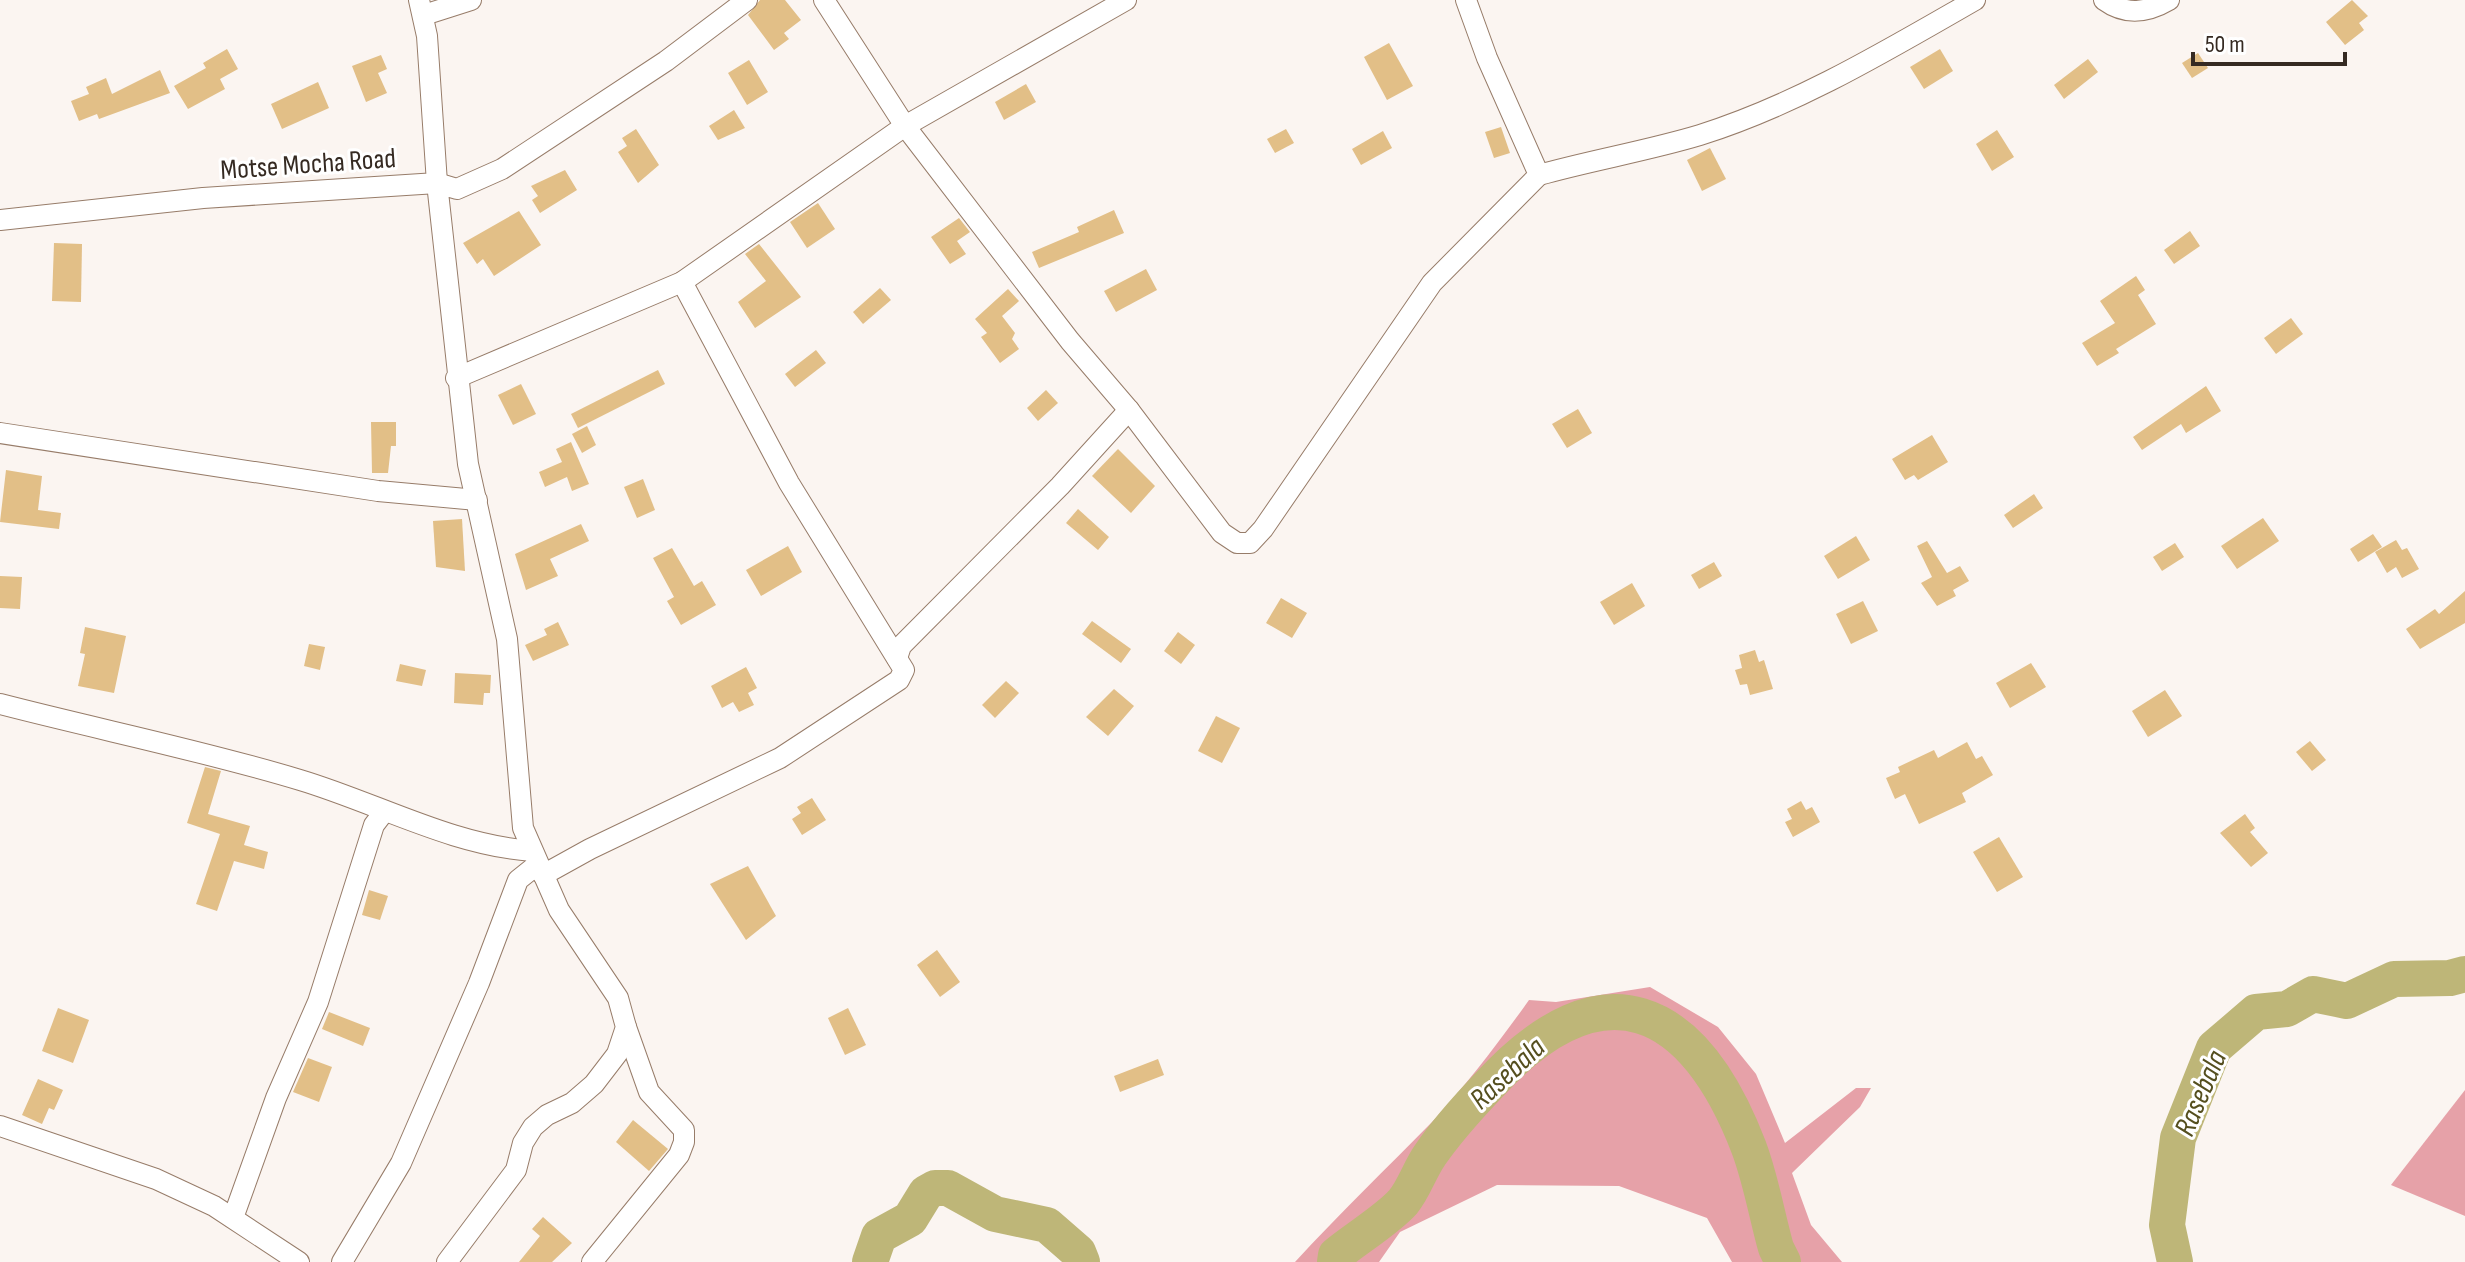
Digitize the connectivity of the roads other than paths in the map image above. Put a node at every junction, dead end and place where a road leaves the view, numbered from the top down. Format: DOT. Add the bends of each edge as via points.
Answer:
graph roads {
  1 [pos="471,0"];
  2 [pos="747,0"];
  3 [pos="824,0"];
  4 [pos="1126,0"];
  5 [pos="1466,0"];
  6 [pos="1975,0"];
  7 [pos="2104,0"];
  8 [pos="2169,0"];
  9 [pos="421,8"];
  10 [pos="905,126"];
  11 [pos="1539,175"];
  12 [pos="437,183"];
  13 [pos="0,220"];
  14 [pos="682,282"];
  15 [pos="456,378"];
  16 [pos="1129,410"];
  17 [pos="0,433"];
  18 [pos="477,500"];
  19 [pos="897,658"];
  20 [pos="0,704"];
  21 [pos="384,812"];
  22 [pos="538,863"];
  23 [pos="626,1027"];
  24 [pos="0,1126"];
  25 [pos="233,1218"];
  26 [pos="299,1262"];
  27 [pos="342,1262"];
  28 [pos="447,1262"];
  29 [pos="592,1262"];
  1 -- 9 [label="street"];
  2 -- 12 [label="street" via="655,69 502,169 457,189"];
  3 -- 10 [label="street"];
  4 -- 10 [label="street"];
  5 -- 11 [label="street"];
  6 -- 11 [label="street" via="1840,78 1776,106 1701,135"];
  7 -- 8 [label="street" via="2139,12"];
  9 -- 12 [label="street, Motse Mocha Road"];
  10 -- 14 [label="street"];
  10 -- 16 [label="street"];
  11 -- 16 [label="street" via="1432,283 1250,543 1237,543 1222,533"];
  12 -- 13 [label="street, Motse Mocha Road" via="203,198"];
  12 -- 15 [label="street"];
  14 -- 15 [label="street"];
  14 -- 19 [label="street" via="789,483"];
  15 -- 18 [label="street"];
  16 -- 19 [label="street" via="901,646"];
  17 -- 18 [label="street" via="378,491"];
  18 -- 22 [label="street" via="507,639 523,828"];
  19 -- 22 [label="street" via="904,670 899,680 780,758"];
  20 -- 21 [label="street" via="303,781"];
  21 -- 22 [label="street"];
  21 -- 25 [label="street" via="374,825 318,1002"];
  22 -- 23 [label="street" via="559,910 618,998"];
  22 -- 27 [label="street" via="518,880 401,1163"];
  23 -- 28 [label="street" via="617,1054 594,1084 533,1127 516,1170"];
  23 -- 29 [label="street" via="649,1092 684,1130 684,1142"];
  24 -- 25 [label="street" via="156,1179"];
  25 -- 26 [label="street"];
}
